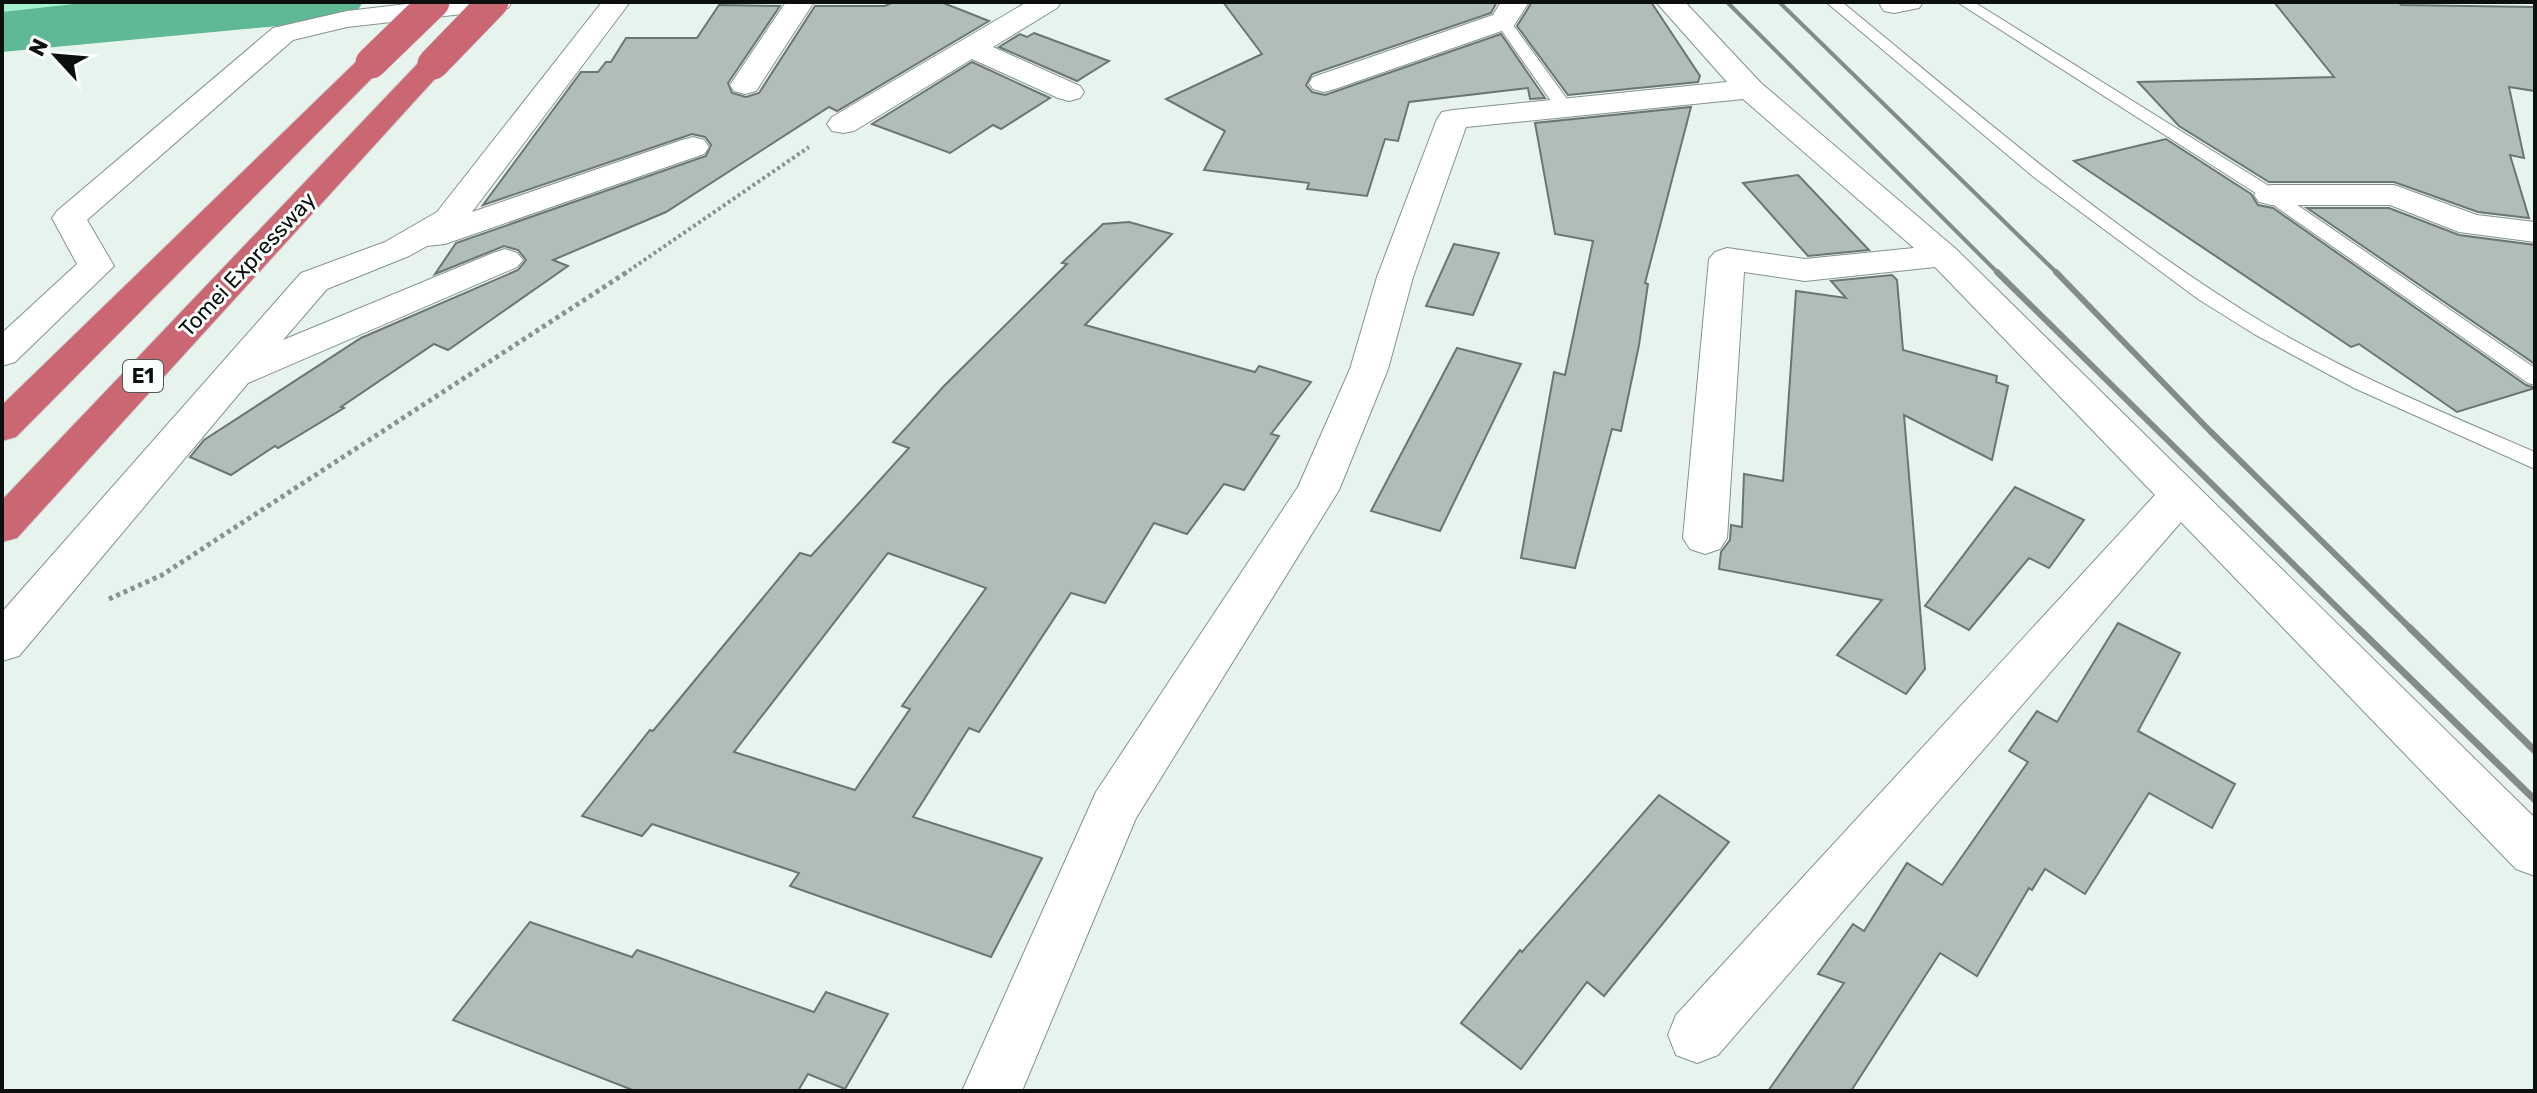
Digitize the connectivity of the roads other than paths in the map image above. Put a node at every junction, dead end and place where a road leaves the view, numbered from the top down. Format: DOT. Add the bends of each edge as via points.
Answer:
graph roads {
  1 [pos="434,2"];
  2 [pos="496,2"];
  3 [pos="616,2"];
  4 [pos="800,2"];
  5 [pos="1047,2"];
  6 [pos="1670,2"];
  7 [pos="1833,2"];
  8 [pos="1964,2"];
  9 [pos="1509,12"];
  10 [pos="970,47"];
  11 [pos="1324,83"];
  12 [pos="745,85"];
  13 [pos="1750,89"];
  14 [pos="1069,92"];
  15 [pos="1564,107"];
  16 [pos="843,124"];
  17 [pos="693,147"];
  18 [pos="2271,195"];
  19 [pos="2535,232"];
  20 [pos="397,249"];
  21 [pos="1944,256"];
  22 [pos="505,260"];
  23 [pos="2,354"];
  24 [pos="232,376"];
  25 [pos="2535,378"];
  26 [pos="2,428"];
  27 [pos="2535,461"];
  28 [pos="2179,496"];
  29 [pos="2,527"];
  30 [pos="1705,538"];
  31 [pos="2,643"];
  32 [pos="2535,853"];
  33 [pos="1697,1035"];
  34 [pos="992,1091"];
  1 -- 26 [label="highway, bridge"];
  2 -- 23 [label="street" via="347,19 283,34 69,218 96,266"];
  2 -- 29 [label="highway, Tomei Expressway / E1, bridge"];
  3 -- 20 [label="street" via="449,219"];
  4 -- 12 [label="street"];
  5 -- 10 [label="street"];
  6 -- 13 [label="street"];
  7 -- 27 [label="lane" via="2135,247 2261,330 2384,395"];
  8 -- 18 [label="lane"];
  9 -- 11 [label="street"];
  9 -- 15 [label="lane"];
  10 -- 14 [label="street"];
  10 -- 16 [label="street"];
  13 -- 15 [label="street"];
  13 -- 21 [label="street"];
  15 -- 34 [label="street" via="1453,119 1395,277 1369,369 1318,490 1114,808"];
  17 -- 20 [label="street"];
  18 -- 19 [label="street" via="2394,195 2471,225"];
  18 -- 25 [label="lane"];
  20 -- 24 [label="street" via="314,281"];
  21 -- 28 [label="street"];
  21 -- 30 [label="street" via="1805,270 1727,259"];
  22 -- 24 [label="street"];
  24 -- 31 [label="street"];
  28 -- 32 [label="street"];
  28 -- 33 [label="street"];
}
